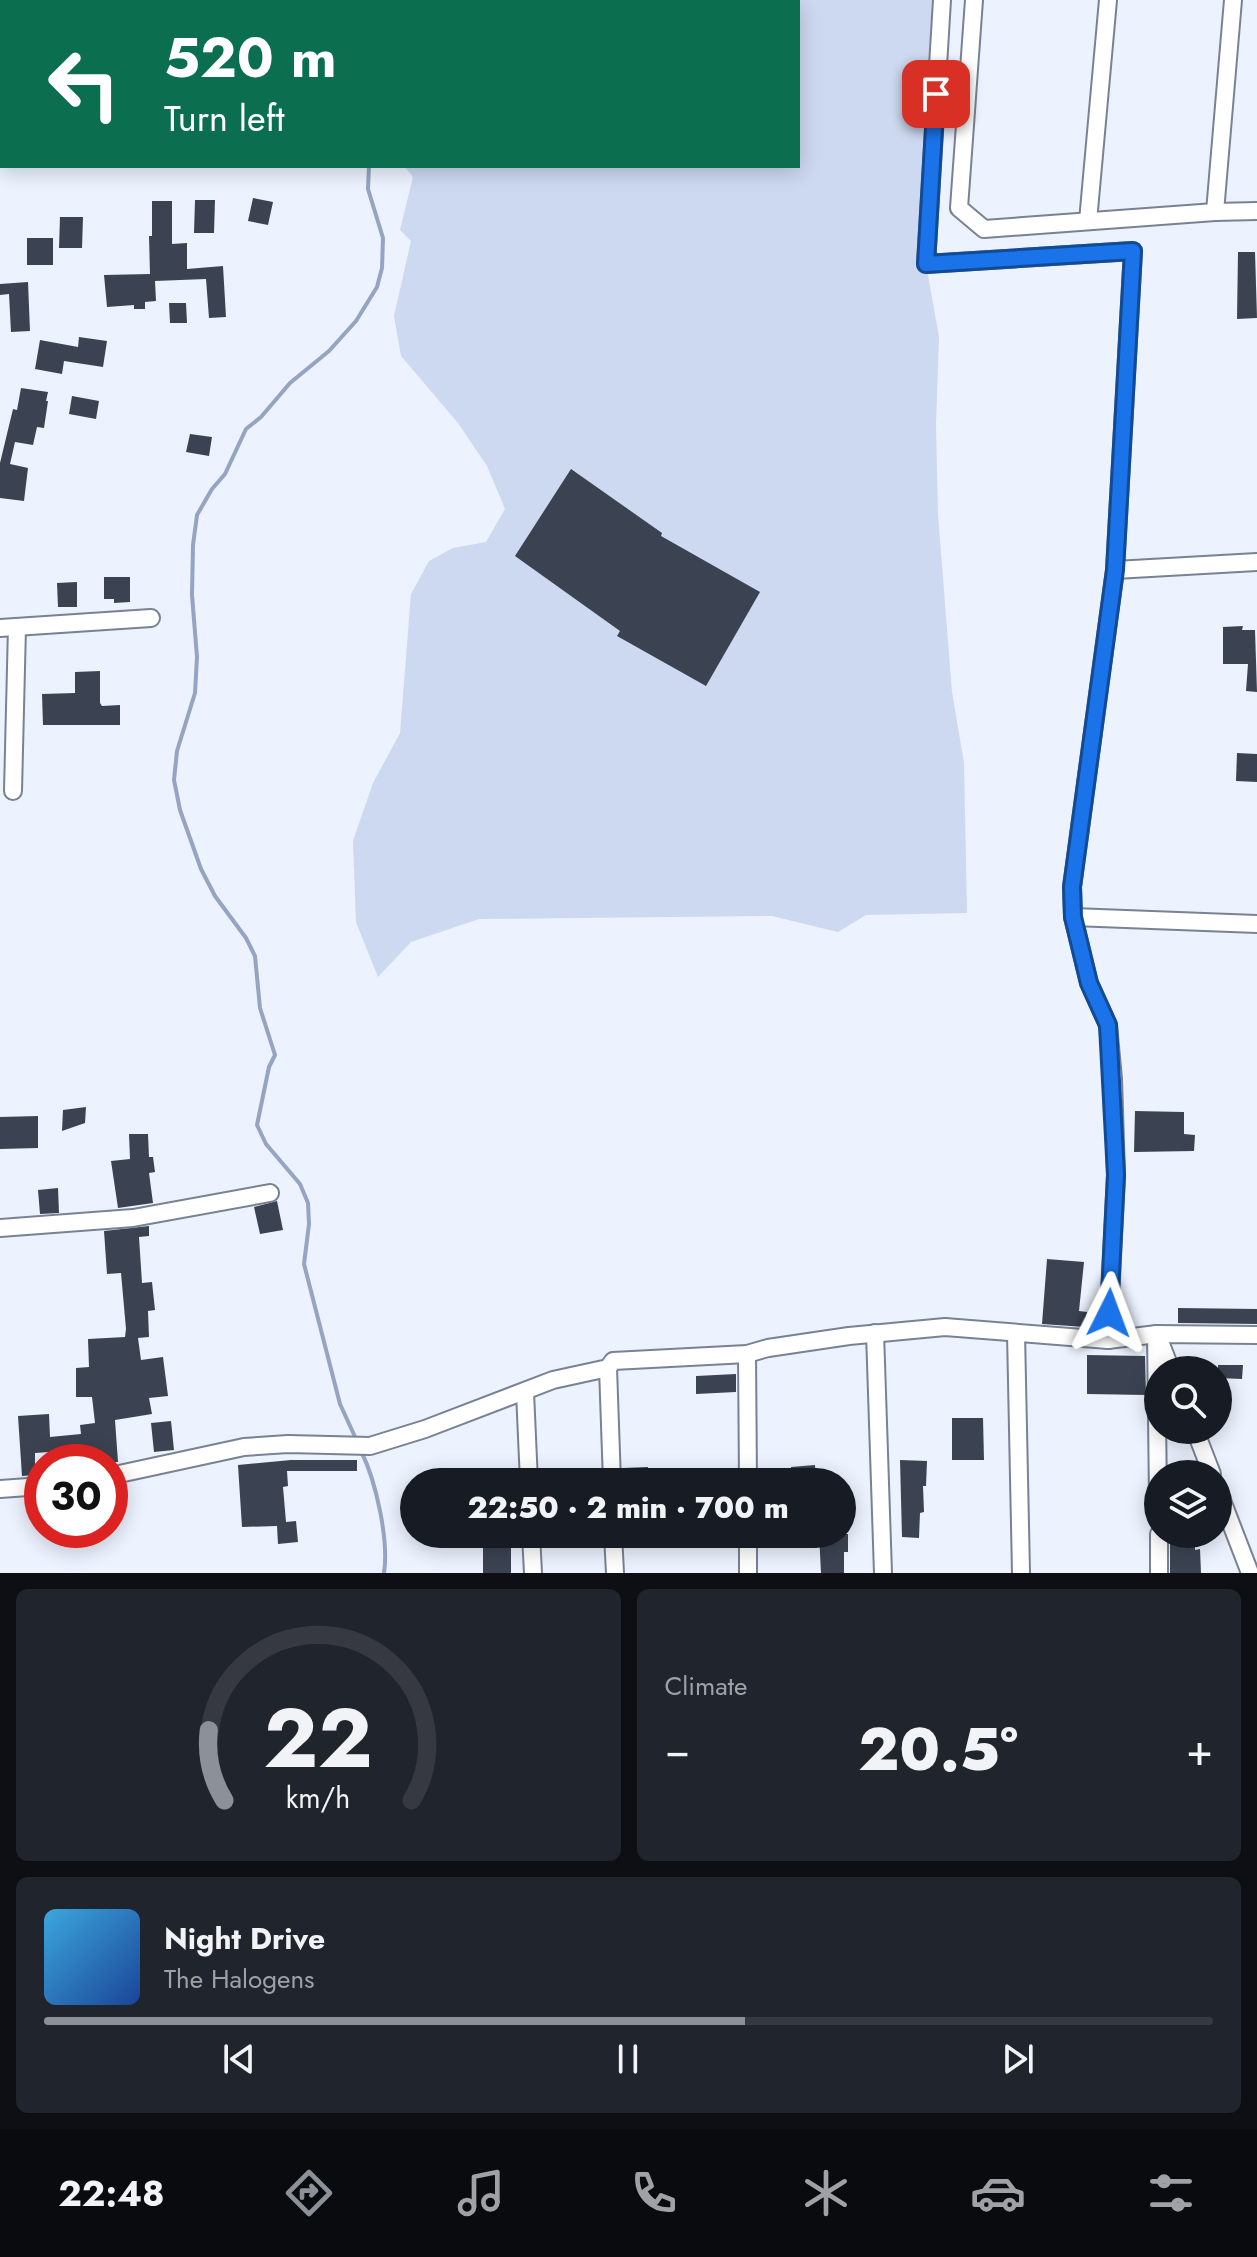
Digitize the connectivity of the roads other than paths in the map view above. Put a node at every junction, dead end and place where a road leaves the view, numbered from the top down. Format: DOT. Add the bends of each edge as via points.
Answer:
graph roads {
  1 [pos="942,0"];
  2 [pos="974,0"];
  3 [pos="1108,0"];
  4 [pos="1233,0"];
  5 [pos="1257,211"];
  6 [pos="1215,212"];
  7 [pos="1088,221"];
  8 [pos="1257,562"];
  9 [pos="1115,570"];
  10 [pos="151,618"];
  11 [pos="8,628"];
  12 [pos="13,791"];
  13 [pos="1073,917"];
  14 [pos="1257,924"];
  15 [pos="270,1193"];
  16 [pos="0,1228"];
  17 [pos="875,1333"];
  18 [pos="1016,1333"];
  19 [pos="1156,1334"];
  20 [pos="1257,1335"];
  21 [pos="1108,1340"];
  22 [pos="747,1354"];
  23 [pos="1165,1356"];
  24 [pos="608,1368"];
  25 [pos="525,1392"];
  26 [pos="1158,1460"];
  27 [pos="528,1468"];
  28 [pos="612,1468"];
  29 [pos="748,1468"];
  30 [pos="128,1472"];
  31 [pos="24,1487"];
  32 [pos="0,1489"];
  33 [pos="1232,1526"];
  34 [pos="532,1548"];
  35 [pos="614,1548"];
  36 [pos="748,1548"];
  37 [pos="1159,1548"];
  38 [pos="533,1573"];
  39 [pos="615,1573"];
  40 [pos="748,1573"];
  41 [pos="883,1573"];
  42 [pos="1021,1573"];
  43 [pos="1159,1573"];
  44 [pos="1250,1573"];
  1 -- 9 [label="street" via="926,264 1133,251"];
  2 -- 7 [label="street" via="959,208 984,229"];
  3 -- 7 [label="street"];
  4 -- 6 [label="street"];
  5 -- 6 [label="street"];
  6 -- 7 [label="street"];
  8 -- 9 [label="street"];
  9 -- 13 [label="street" via="1085,777"];
  10 -- 11 [label="street"];
  11 -- 12 [label="street"];
  13 -- 14 [label="street"];
  13 -- 21 [label="street" via="1110,1039 1116,1175"];
  15 -- 16 [label="street" via="133,1218"];
  17 -- 18 [label="street" via="945,1327"];
  17 -- 22 [label="street"];
  17 -- 41 [label="street"];
  18 -- 21 [label="street"];
  18 -- 42 [label="street"];
  19 -- 20 [label="street"];
  19 -- 21 [label="street"];
  19 -- 23 [label="street"];
  19 -- 26 [label="street"];
  22 -- 24 [label="street" via="613,1361"];
  22 -- 29 [label="street"];
  24 -- 25 [label="street"];
  24 -- 28 [label="street"];
  25 -- 27 [label="street"];
  25 -- 30 [label="street" via="370,1446 244,1447"];
  31 -- 32 [label="street"];
  33 -- 44 [label="street"];
  34 -- 38 [label="street"];
  35 -- 39 [label="street"];
  36 -- 40 [label="street"];
  37 -- 43 [label="street"];
}
